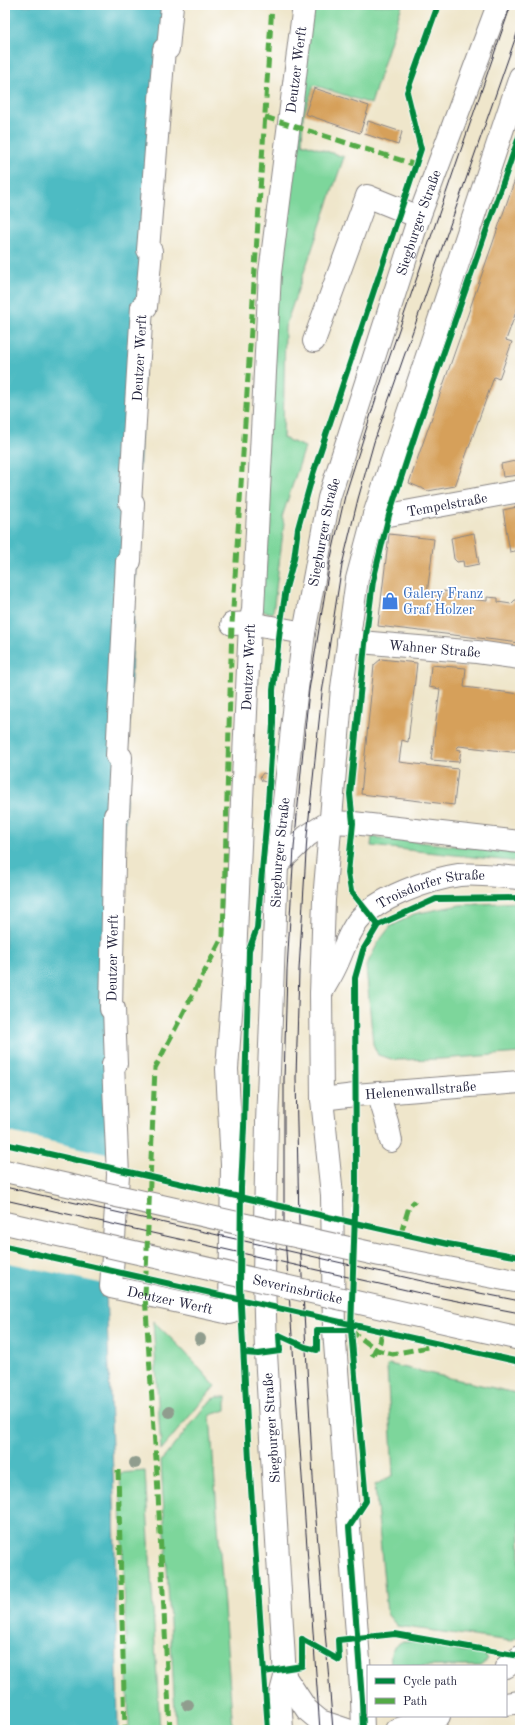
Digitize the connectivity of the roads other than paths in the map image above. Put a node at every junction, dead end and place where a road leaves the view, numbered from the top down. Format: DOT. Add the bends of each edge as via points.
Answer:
graph roads {
  1 [pos="172,5"];
  2 [pos="304,5"];
  3 [pos="498,5"];
  4 [pos="520,77"];
  5 [pos="420,217"];
  6 [pos="314,341"];
  7 [pos="520,491"];
  8 [pos="374,515"];
  9 [pos="241,623"];
  10 [pos="304,633"];
  11 [pos="348,641"];
  12 [pos="520,658"];
  13 [pos="329,822"];
  14 [pos="520,842"];
  15 [pos="277,865"];
  16 [pos="520,878"];
  17 [pos="321,994"];
  18 [pos="520,1082"];
  19 [pos="378,1093"];
  20 [pos="322,1099"];
  21 [pos="391,1141"];
  22 [pos="5,1171"];
  23 [pos="5,1223"];
  24 [pos="520,1282"];
  25 [pos="520,1338"];
  26 [pos="520,1657"];
  27 [pos="507,1666"];
  28 [pos="285,1677"];
  29 [pos="520,1702"];
  30 [pos="507,1704"];
  31 [pos="436,1717"];
  32 [pos="282,1730"];
  33 [pos="347,1730"];
  34 [pos="363,1730"];
  35 [pos="396,1730"];
  1 -- 9 [label="main road, Deutzer Werft" via="168,49 164,49 146,307 142,306 130,503 133,503 130,561 127,561 117,756 121,756 118,815 115,816 111,1009 114,1009 116,1064 113,1064 118,1175 111,1287 230,1313 232,1164 227,1068 235,957"];
  2 -- 9 [label="main road, Deutzer Werft" via="270,273 253,610"];
  3 -- 5 [label="main road, Siegburger Straße"];
  4 -- 8 [label="main road"];
  5 -- 6 [label="main road" via="367,196"];
  5 -- 10 [label="main road, Siegburger Straße" via="329,498"];
  7 -- 8 [label="main road, Tempelstraße" via="389,515"];
  8 -- 11 [label="main road" via="357,580"];
  9 -- 10 [label="main road"];
  10 -- 15 [label="main road, Siegburger Straße"];
  11 -- 12 [label="main road, Wahner Straße"];
  11 -- 13 [label="main road"];
  13 -- 14 [label="main road"];
  13 -- 15 [label="main road" via="307,836"];
  13 -- 17 [label="main road"];
  15 -- 28 [label="main road, Siegburger Straße" via="264,1276"];
  16 -- 17 [label="main road, Troisdorfer Straße" via="460,875 399,893 367,913 358,922"];
  17 -- 20 [label="main road"];
  18 -- 19 [label="main road, Helenenwallstraße"];
  19 -- 20 [label="main road, Helenenwallstraße"];
  19 -- 21 [label="main road"];
  20 -- 34 [label="main road" via="332,1196 334,1330"];
  22 -- 24 [label="main road, bridge" via="387,1256"];
  23 -- 25 [label="main road, Severinsbrücke, bridge"];
  26 -- 27 [label="main road"];
  28 -- 32 [label="main road, Siegburger Straße" via="280,1696"];
  28 -- 33 [label="main road" via="307,1710 320,1721"];
  29 -- 30 [label="main road"];
  31 -- 35 [label="main road"];
}
